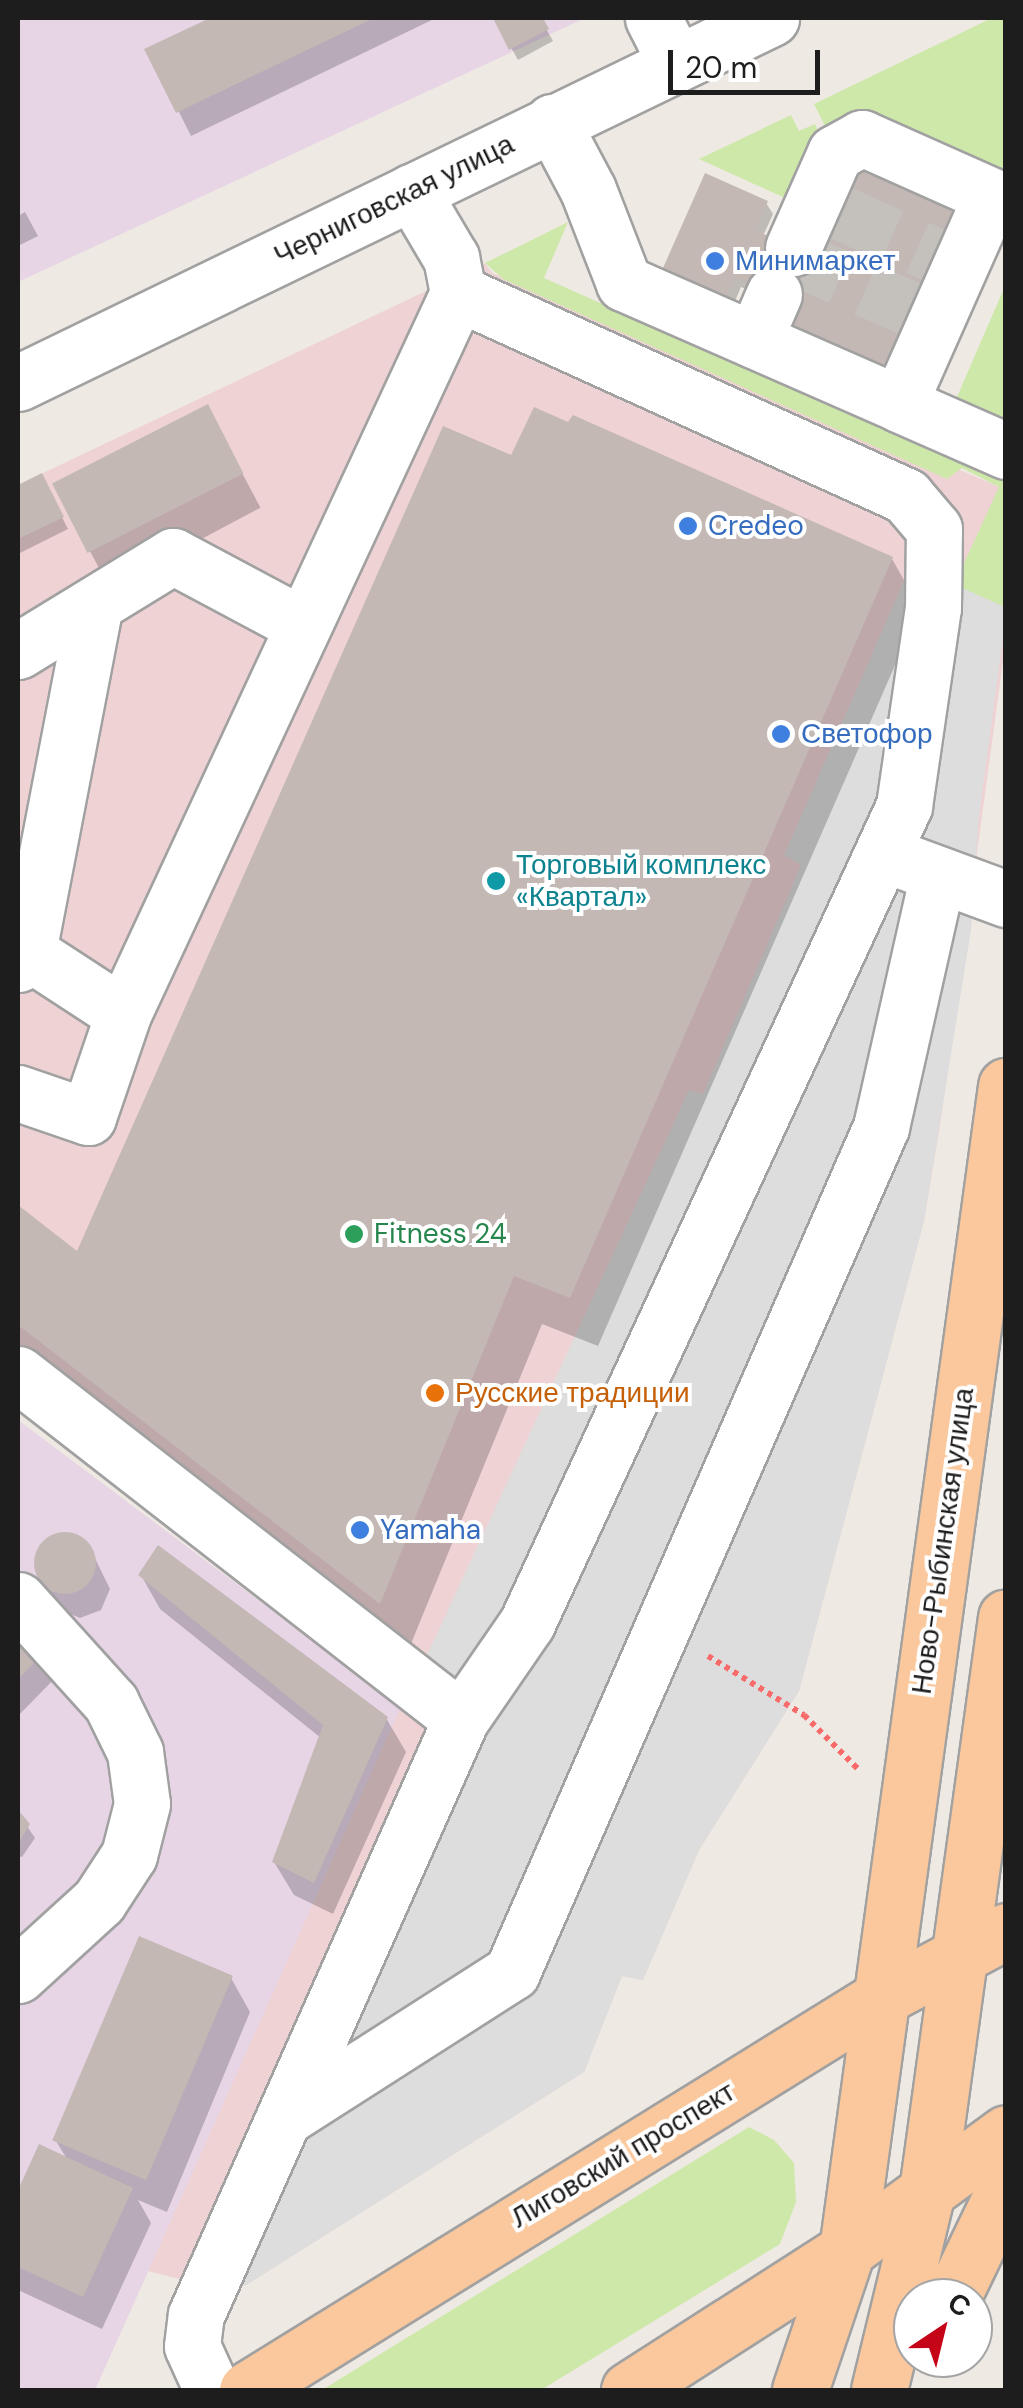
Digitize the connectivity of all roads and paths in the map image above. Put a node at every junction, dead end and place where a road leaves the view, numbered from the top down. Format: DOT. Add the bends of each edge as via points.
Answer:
graph roads {
  1 [pos="771,18"];
  2 [pos="665,40"];
  3 [pos="552,122"];
  4 [pos="412,192"];
  5 [pos="998,199"];
  6 [pos="795,259"];
  7 [pos="458,292"];
  8 [pos="18,382"];
  9 [pos="899,404"];
  10 [pos="1006,451"];
  11 [pos="94,610"];
  12 [pos="302,625"];
  13 [pos="18,652"];
  14 [pos="884,851"];
  15 [pos="937,878"];
  16 [pos="1006,899"];
  17 [pos="22,958"];
  18 [pos="123,1014"];
  19 [pos="1006,1086"];
  20 [pos="18,1094"];
  21 [pos="18,1374"];
  22 [pos="18,1600"];
  23 [pos="1006,1617"];
  24 [pos="660,1627"];
  25 [pos="461,1719"];
  26 [pos="867,1779"];
  27 [pos="982,1944"];
  28 [pos="18,1975"];
  29 [pos="884,1996"];
  30 [pos="286,2116"];
  31 [pos="1006,2133"];
  32 [pos="1006,2186"];
  33 [pos="926,2190"];
  34 [pos="847,2250"];
  35 [pos="962,2278"];
  36 [pos="212,2390"];
  37 [pos="247,2390"];
  38 [pos="628,2390"];
  39 [pos="800,2390"];
  40 [pos="880,2390"];
  1 -- 2 [label="street, Черниговская улица"];
  2 -- 3 [label="street, Черниговская улица"];
  3 -- 4 [label="street, Черниговская улица"];
  3 -- 6 [label="street" via="588,190 624,283"];
  4 -- 7 [label="street" via="451,258"];
  4 -- 8 [label="street, Черниговская улица"];
  5 -- 6 [label="street" via="862,138 834,153"];
  5 -- 9 [label="street" via="947,259 923,314"];
  6 -- 9 [label="street"];
  7 -- 12 [label="street"];
  7 -- 14 [label="street" via="906,496 934,529 934,608 904,806"];
  9 -- 10 [label="street"];
  11 -- 12 [label="street" via="173,556"];
  11 -- 13 [label="street"];
  11 -- 17 [label="street"];
  12 -- 18 [label="street"];
  14 -- 15 [label="street"];
  14 -- 25 [label="street" via="527,1622"];
  15 -- 16 [label="street"];
  15 -- 24 [label="street" via="880,1126"];
  17 -- 18 [label="street"];
  18 -- 20 [label="street" via="88,1117"];
  19 -- 29 [label="main road, Ново-Рыбинская улица"];
  21 -- 25 [label="street"];
  22 -- 28 [label="street" via="110,1703 135,1752 142,1804 129,1855 99,1902"];
  23 -- 27 [label="main road"];
  24 -- 26 [label="path" via="804,1714"];
  24 -- 30 [label="street" via="512,1972"];
  25 -- 30 [label="street"];
  27 -- 29 [label="main road, Лиговский проспект"];
  27 -- 33 [label="main road"];
  29 -- 34 [label="main road, Ново-Рыбинская улица"];
  29 -- 37 [label="main road, Лиговский проспект"];
  30 -- 36 [label="street" via="196,2314 192,2346"];
  31 -- 33 [label="main road"];
  32 -- 35 [label="main road"];
  33 -- 34 [label="main road"];
  33 -- 40 [label="main road"];
  34 -- 38 [label="main road"];
  34 -- 39 [label="main road, Ново-Рыбинская улица"];
}
